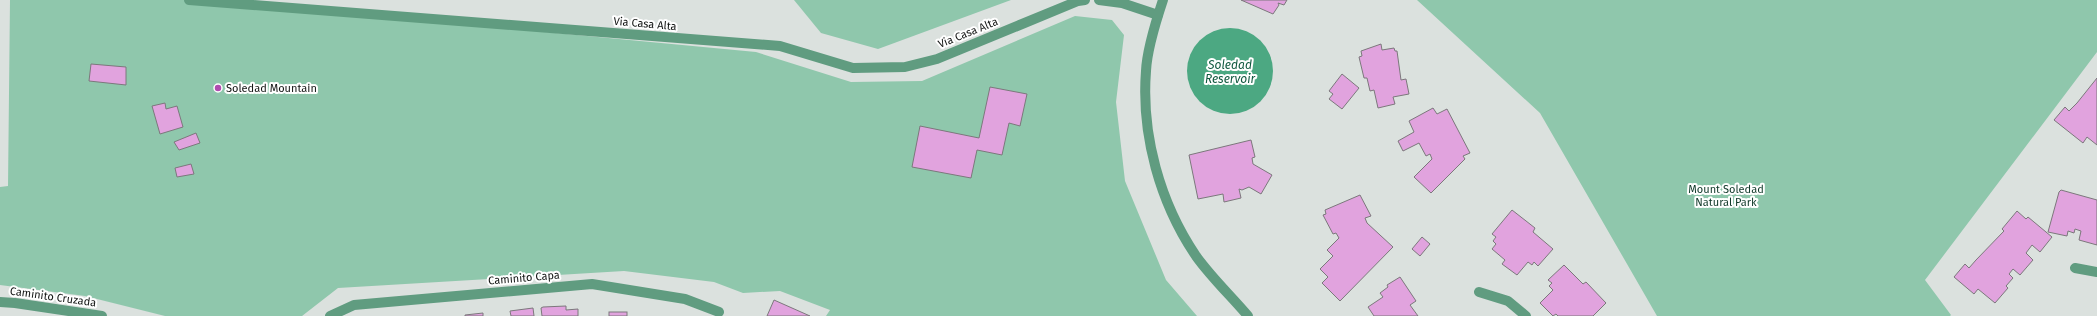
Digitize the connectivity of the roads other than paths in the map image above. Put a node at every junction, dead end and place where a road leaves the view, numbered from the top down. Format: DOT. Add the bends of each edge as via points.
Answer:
graph roads {
  1 [pos="189,0"];
  2 [pos="1085,0"];
  3 [pos="1100,0"];
  4 [pos="1163,0"];
  5 [pos="1158,16"];
  6 [pos="2075,268"];
  7 [pos="2097,272"];
  8 [pos="1479,292"];
  9 [pos="0,302"];
  10 [pos="719,312"];
  11 [pos="102,316"];
  12 [pos="330,316"];
  13 [pos="1248,316"];
  14 [pos="1526,316"];
  1 -- 2 [label="street, Via Casa Alta" via="780,46 853,68 905,67 937,59"];
  3 -- 5 [label="street" via="1122,3"];
  4 -- 5 [label="street"];
  5 -- 13 [label="street" via="1146,70 1146,125 1157,174 1178,226 1196,257"];
  6 -- 7 [label="street"];
  8 -- 14 [label="street" via="1508,302"];
  9 -- 11 [label="street, Caminito Cruzada"];
  10 -- 12 [label="street, Caminito Capa" via="685,299 592,284 354,305"];
}
